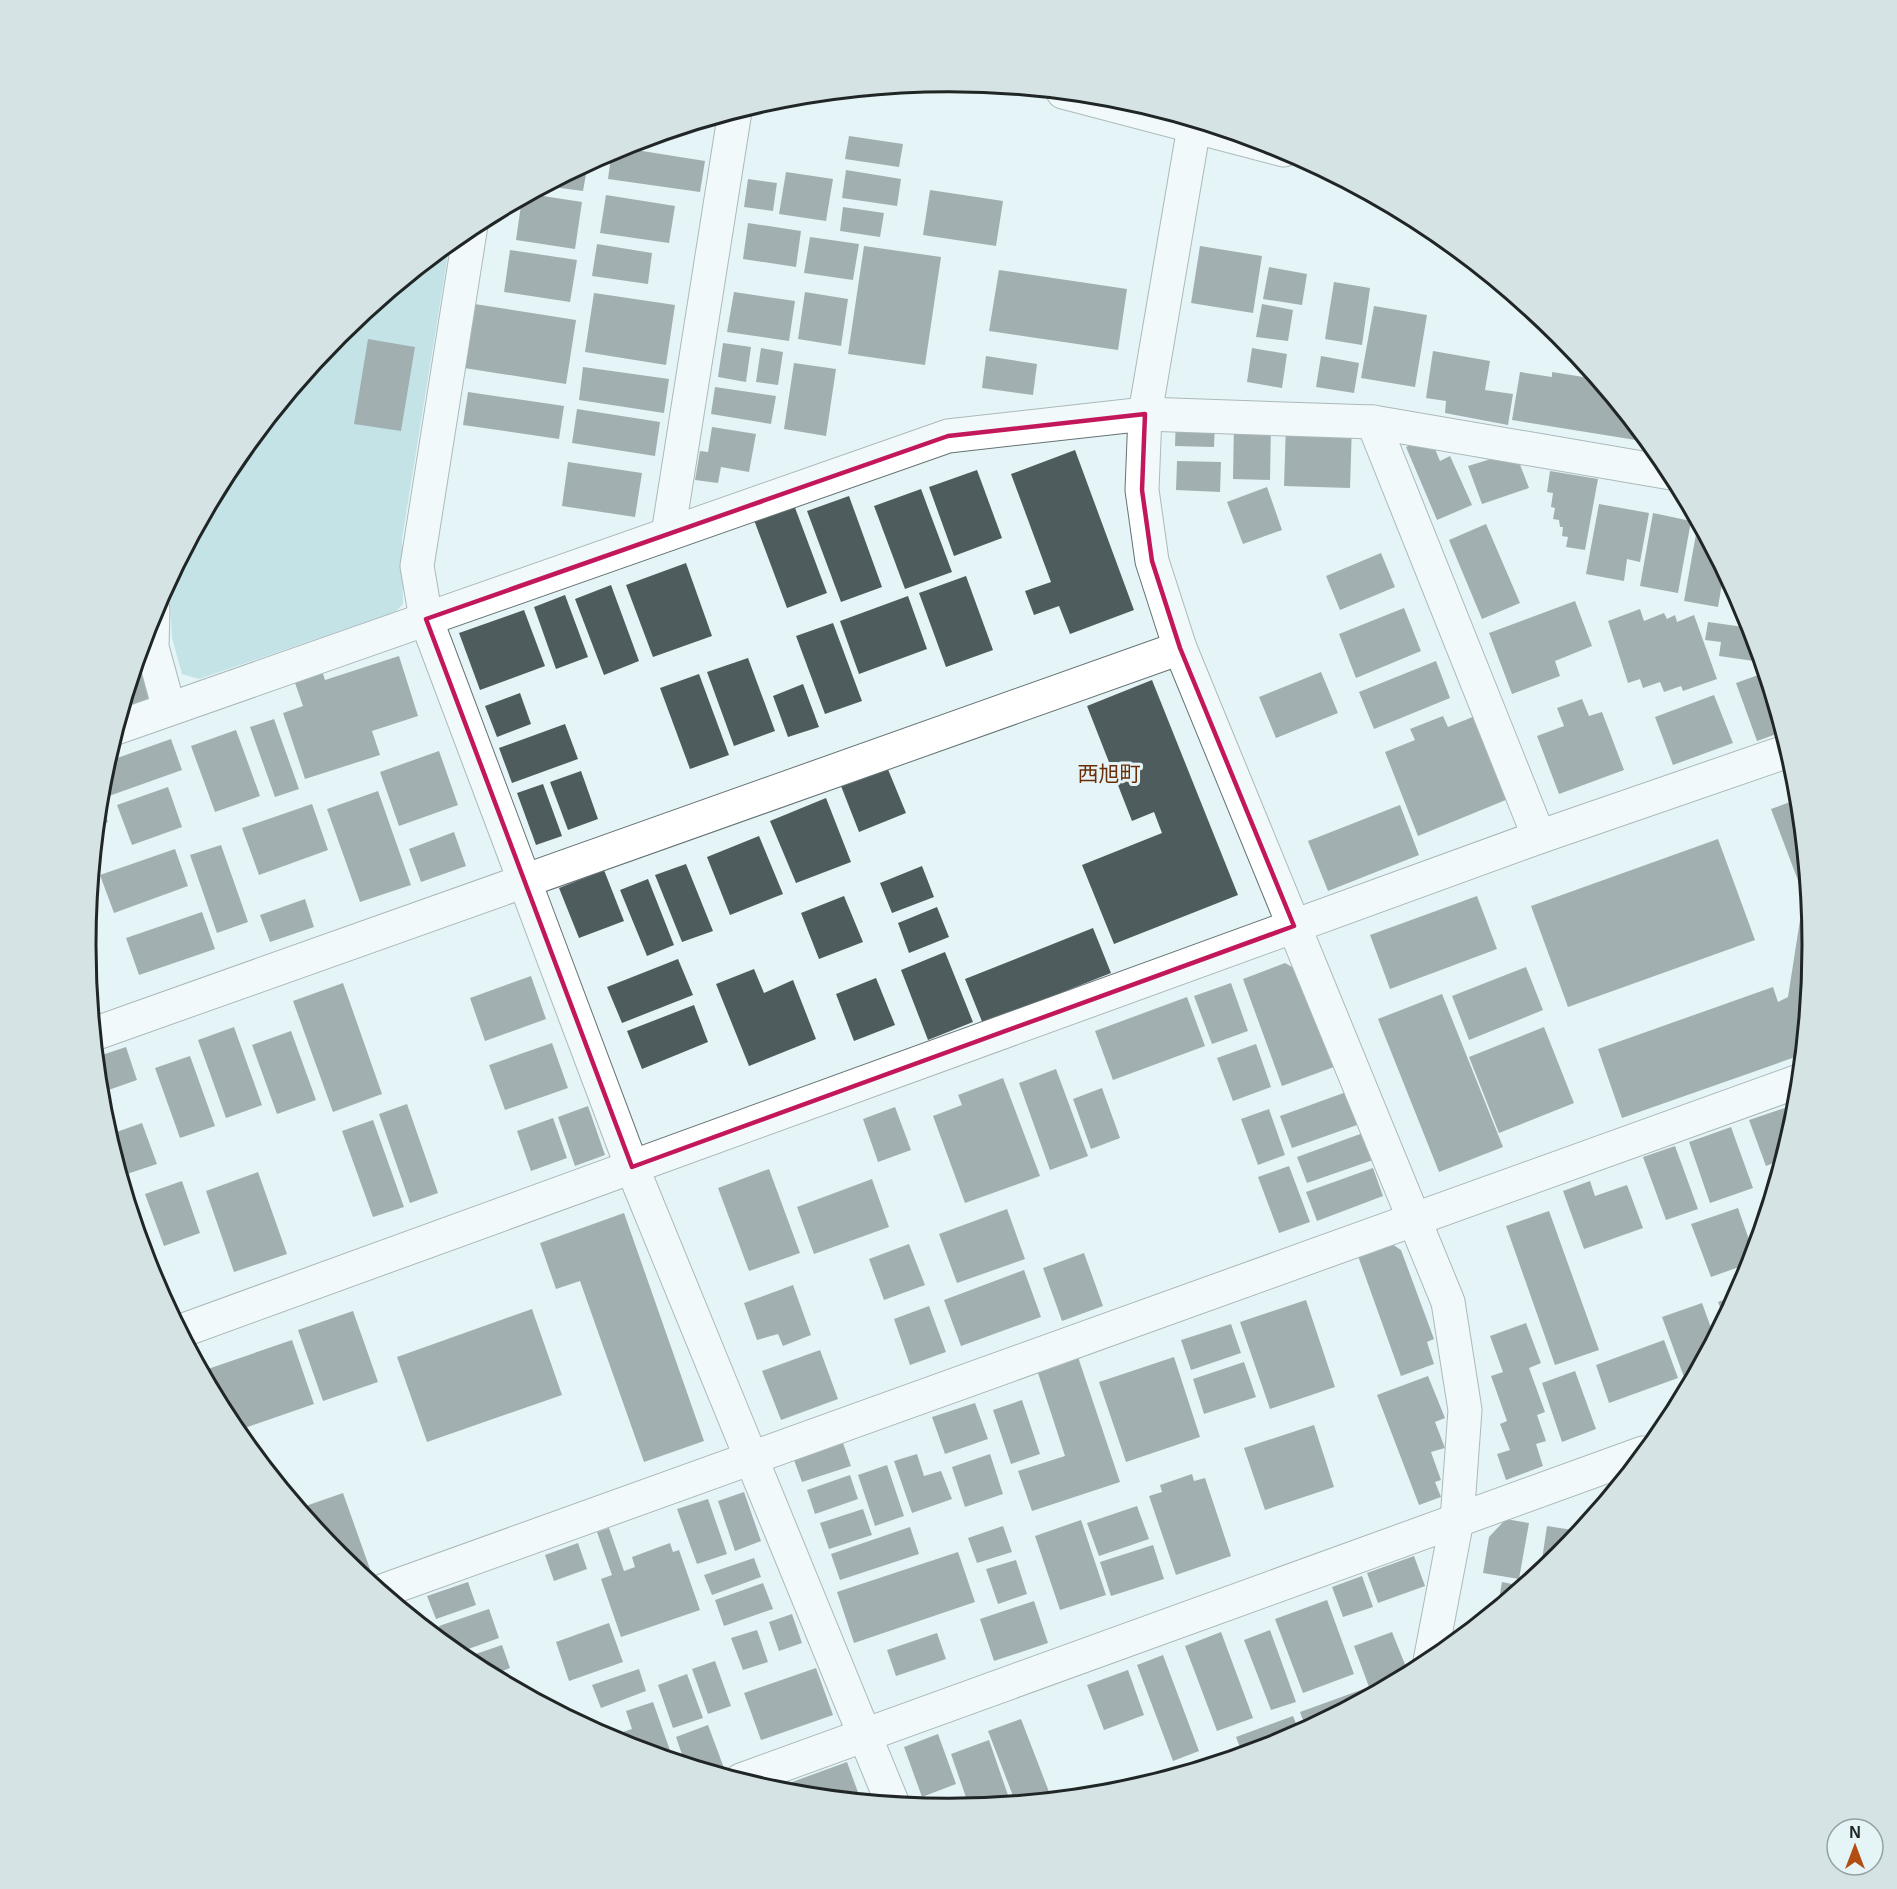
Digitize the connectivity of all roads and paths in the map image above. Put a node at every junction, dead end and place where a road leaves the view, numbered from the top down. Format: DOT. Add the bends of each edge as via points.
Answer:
graph roads {
  1 [pos="734,120"];
  2 [pos="1194,128"];
  3 [pos="469,240"];
  4 [pos="1145,414"];
  5 [pos="1373,422"];
  6 [pos="1658,471"];
  7 [pos="668,534"];
  8 [pos="426,619"];
  9 [pos="152,639"];
  10 [pos="1180,648"];
  11 [pos="169,709"];
  12 [pos="125,725"];
  13 [pos="1779,754"];
  14 [pos="1539,837"];
  15 [pos="525,880"];
  16 [pos="1294,926"];
  17 [pos="100,1033"];
  18 [pos="1789,1084"];
  19 [pos="632,1167"];
  20 [pos="1414,1220"];
  21 [pos="187,1329"];
  22 [pos="752,1458"];
  23 [pos="1629,1458"];
  24 [pos="1457,1520"];
  25 [pos="389,1588"];
  26 [pos="1433,1646"];
  27 [pos="865,1735"];
  28 [pos="756,1775"];
  29 [pos="889,1796"];
  1 -- 7 [label="street"];
  2 -- 4 [label="street"];
  3 -- 8 [label="street" via="417,566"];
  4 -- 5 [label="street"];
  4 -- 7 [label="street" via="948,436"];
  4 -- 10 [label="street" via="1142,489 1152,561"];
  5 -- 6 [label="street"];
  5 -- 14 [label="street"];
  7 -- 8 [label="street"];
  8 -- 11 [label="street"];
  8 -- 15 [label="street"];
  9 -- 11 [label="street"];
  10 -- 15 [label="street"];
  10 -- 16 [label="street"];
  11 -- 12 [label="street"];
  13 -- 14 [label="street"];
  14 -- 16 [label="street"];
  15 -- 17 [label="street"];
  15 -- 19 [label="street"];
  16 -- 19 [label="street"];
  16 -- 20 [label="street"];
  18 -- 20 [label="street"];
  19 -- 21 [label="street"];
  19 -- 22 [label="street"];
  20 -- 22 [label="street"];
  20 -- 24 [label="street" via="1448,1302 1465,1410"];
  22 -- 25 [label="street"];
  22 -- 27 [label="street"];
  23 -- 24 [label="street"];
  24 -- 26 [label="street"];
  24 -- 27 [label="street"];
  27 -- 28 [label="street"];
  27 -- 29 [label="street"];
}
